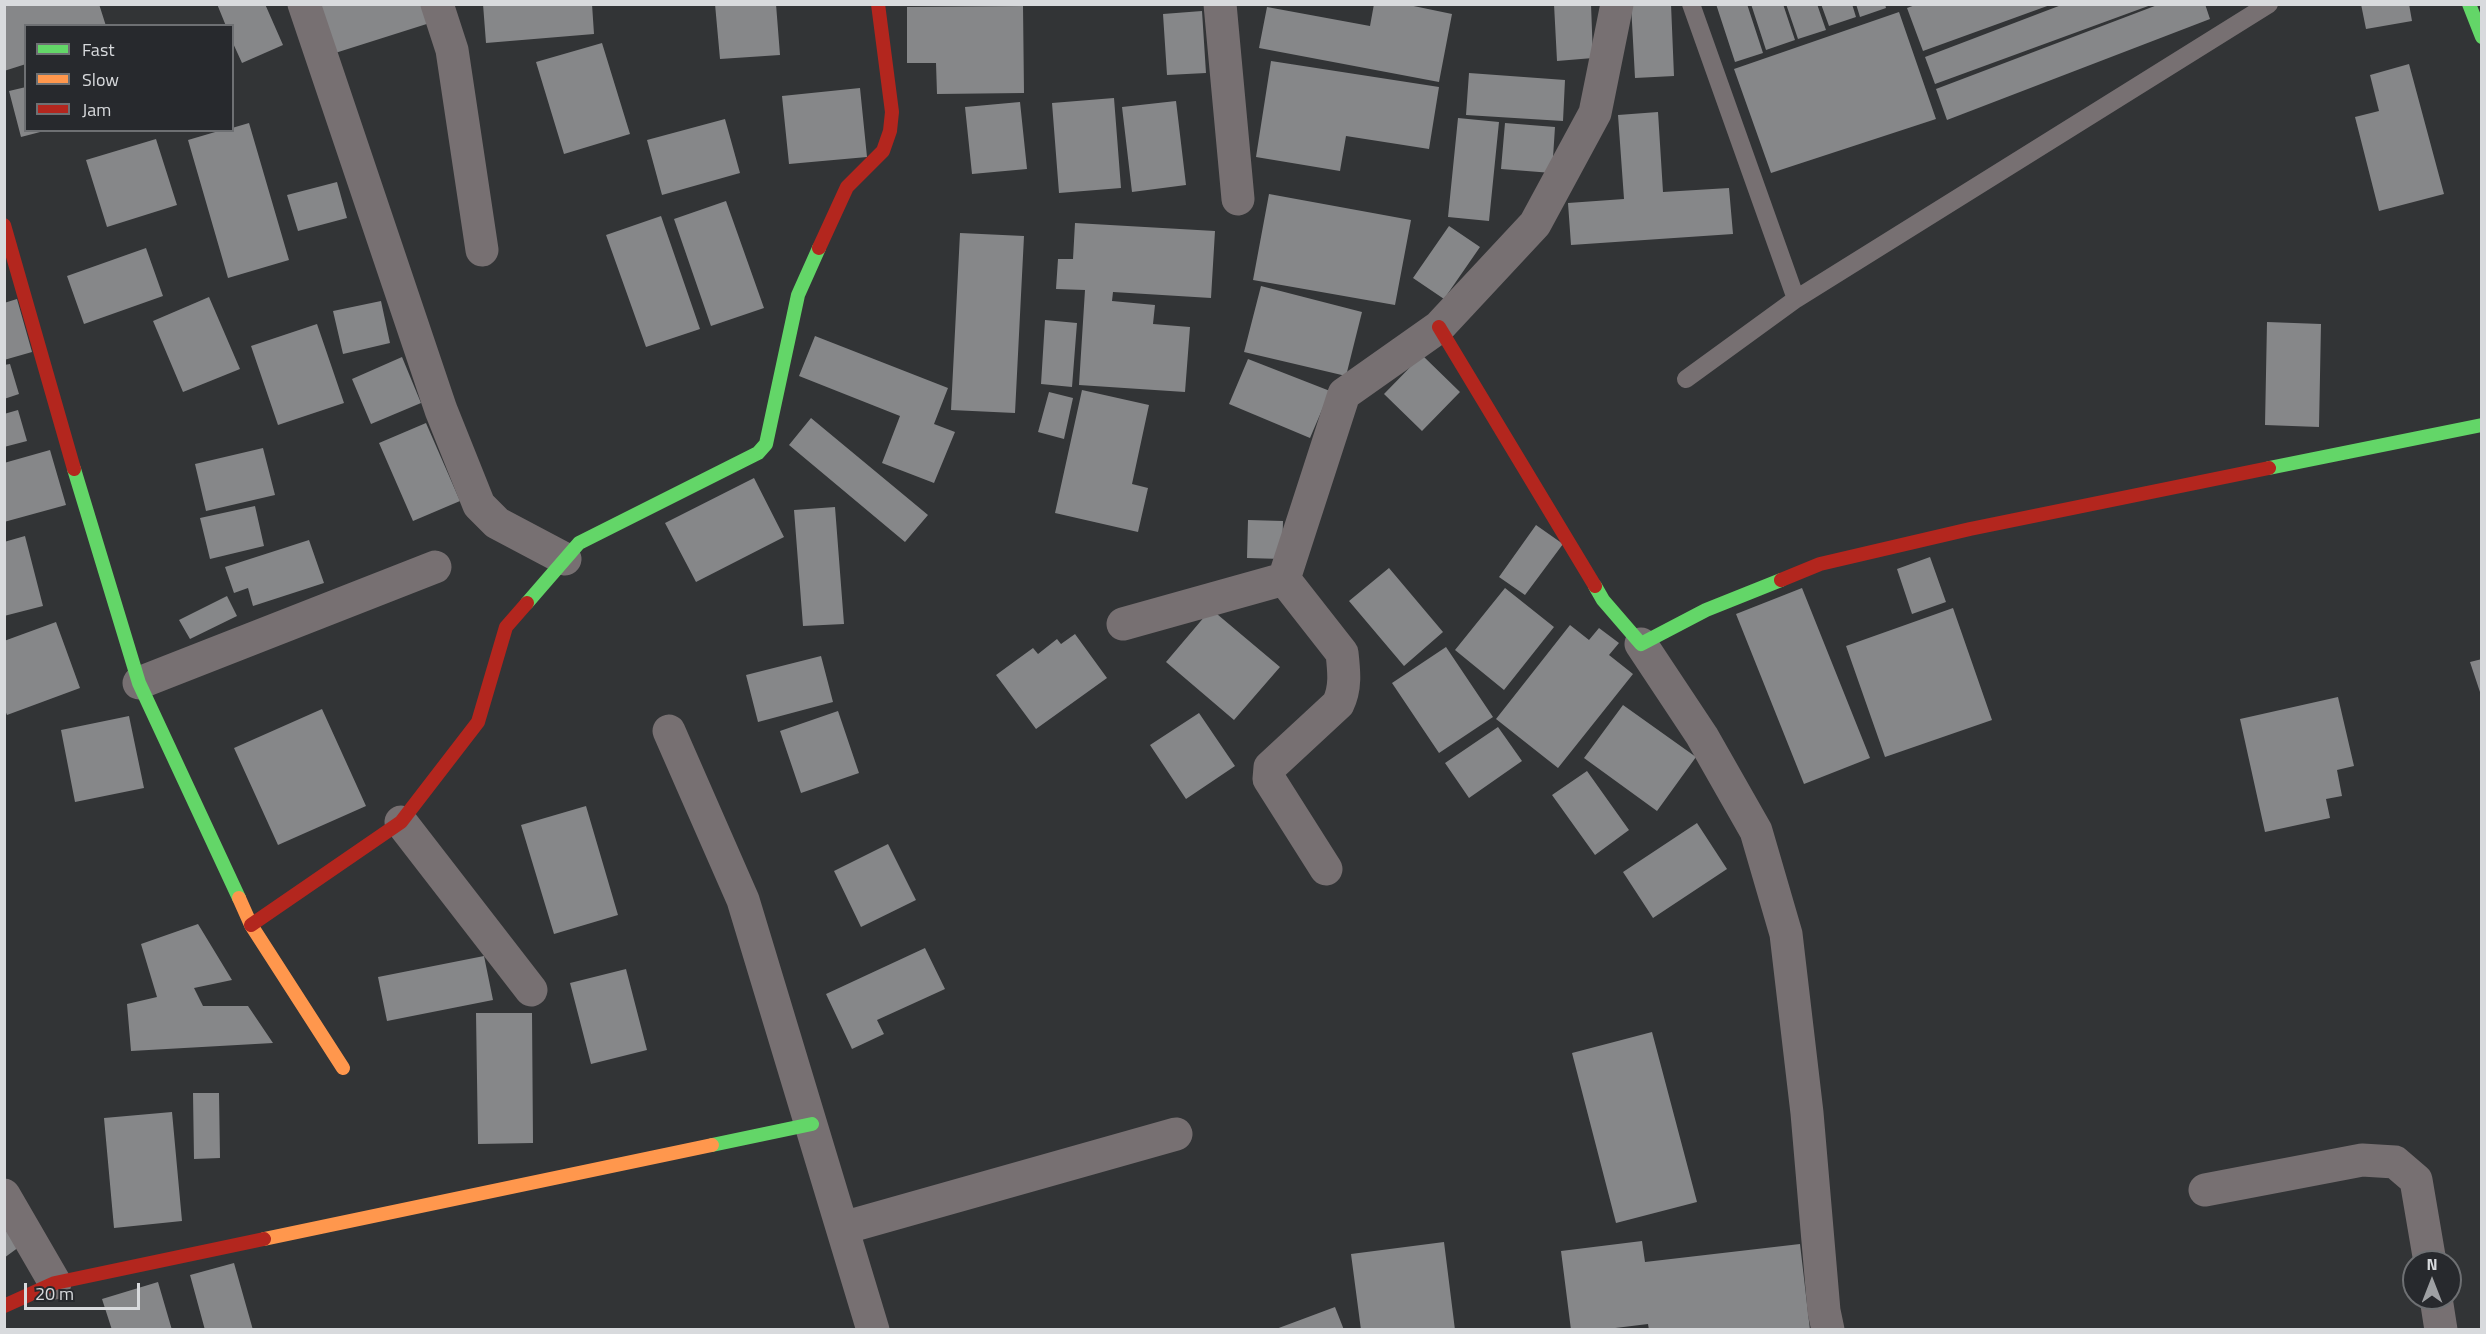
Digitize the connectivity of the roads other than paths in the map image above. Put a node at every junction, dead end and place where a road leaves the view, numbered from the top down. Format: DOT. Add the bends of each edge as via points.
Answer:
graph roads {
  1 [pos="304,4"];
  2 [pos="437,4"];
  3 [pos="878,4"];
  4 [pos="1220,4"];
  5 [pos="1617,4"];
  6 [pos="1691,4"];
  7 [pos="2270,4"];
  8 [pos="2469,4"];
  9 [pos="2481,37"];
  10 [pos="1238,199"];
  11 [pos="4,225"];
  12 [pos="482,250"];
  13 [pos="1796,299"];
  14 [pos="1439,327"];
  15 [pos="1686,379"];
  16 [pos="2481,425"];
  17 [pos="565,559"];
  18 [pos="435,567"];
  19 [pos="1284,579"];
  20 [pos="1123,624"];
  21 [pos="1641,644"];
  22 [pos="138,683"];
  23 [pos="669,731"];
  24 [pos="401,822"];
  25 [pos="1326,869"];
  26 [pos="251,925"];
  27 [pos="531,990"];
  28 [pos="343,1068"];
  29 [pos="812,1124"];
  30 [pos="1176,1134"];
  31 [pos="2205,1190"];
  32 [pos="4,1195"];
  33 [pos="843,1228"];
  34 [pos="2428,1250"];
  35 [pos="56,1283"];
  36 [pos="4,1306"];
  37 [pos="2438,1310"];
  38 [pos="873,1329"];
  39 [pos="1828,1329"];
  40 [pos="2441,1329"];
  1 -- 17 [label="street" via="441,410 479,505 497,523"];
  2 -- 12 [label="street" via="452,50"];
  3 -- 17 [label="street" via="892,112 890,131 882,151 847,187 798,295 766,444 758,453 579,543"];
  4 -- 10 [label="street"];
  5 -- 14 [label="street" via="1595,114 1535,224"];
  6 -- 13 [label="lane"];
  7 -- 13 [label="lane"];
  8 -- 9 [label="street"];
  11 -- 22 [label="street"];
  13 -- 15 [label="lane"];
  14 -- 19 [label="street" via="1344,394"];
  14 -- 21 [label="street" via="1603,600"];
  16 -- 21 [label="street" via="1970,529 1820,564 1706,610"];
  17 -- 24 [label="street" via="506,627 478,722"];
  18 -- 22 [label="street"];
  19 -- 20 [label="street"];
  19 -- 25 [label="street" via="1342,653 1344,683 1338,704 1270,767 1269,779"];
  21 -- 39 [label="street" via="1702,736 1756,831 1786,934"];
  22 -- 26 [label="street"];
  23 -- 29 [label="street" via="743,900"];
  24 -- 26 [label="street"];
  24 -- 27 [label="street"];
  26 -- 28 [label="street"];
  29 -- 33 [label="street"];
  29 -- 35 [label="street"];
  30 -- 33 [label="street"];
  31 -- 34 [label="street" via="2362,1160 2395,1161 2416,1180"];
  32 -- 35 [label="street"];
  33 -- 38 [label="street"];
  35 -- 36 [label="street"];
  37 -- 40 [label="street"];
}
